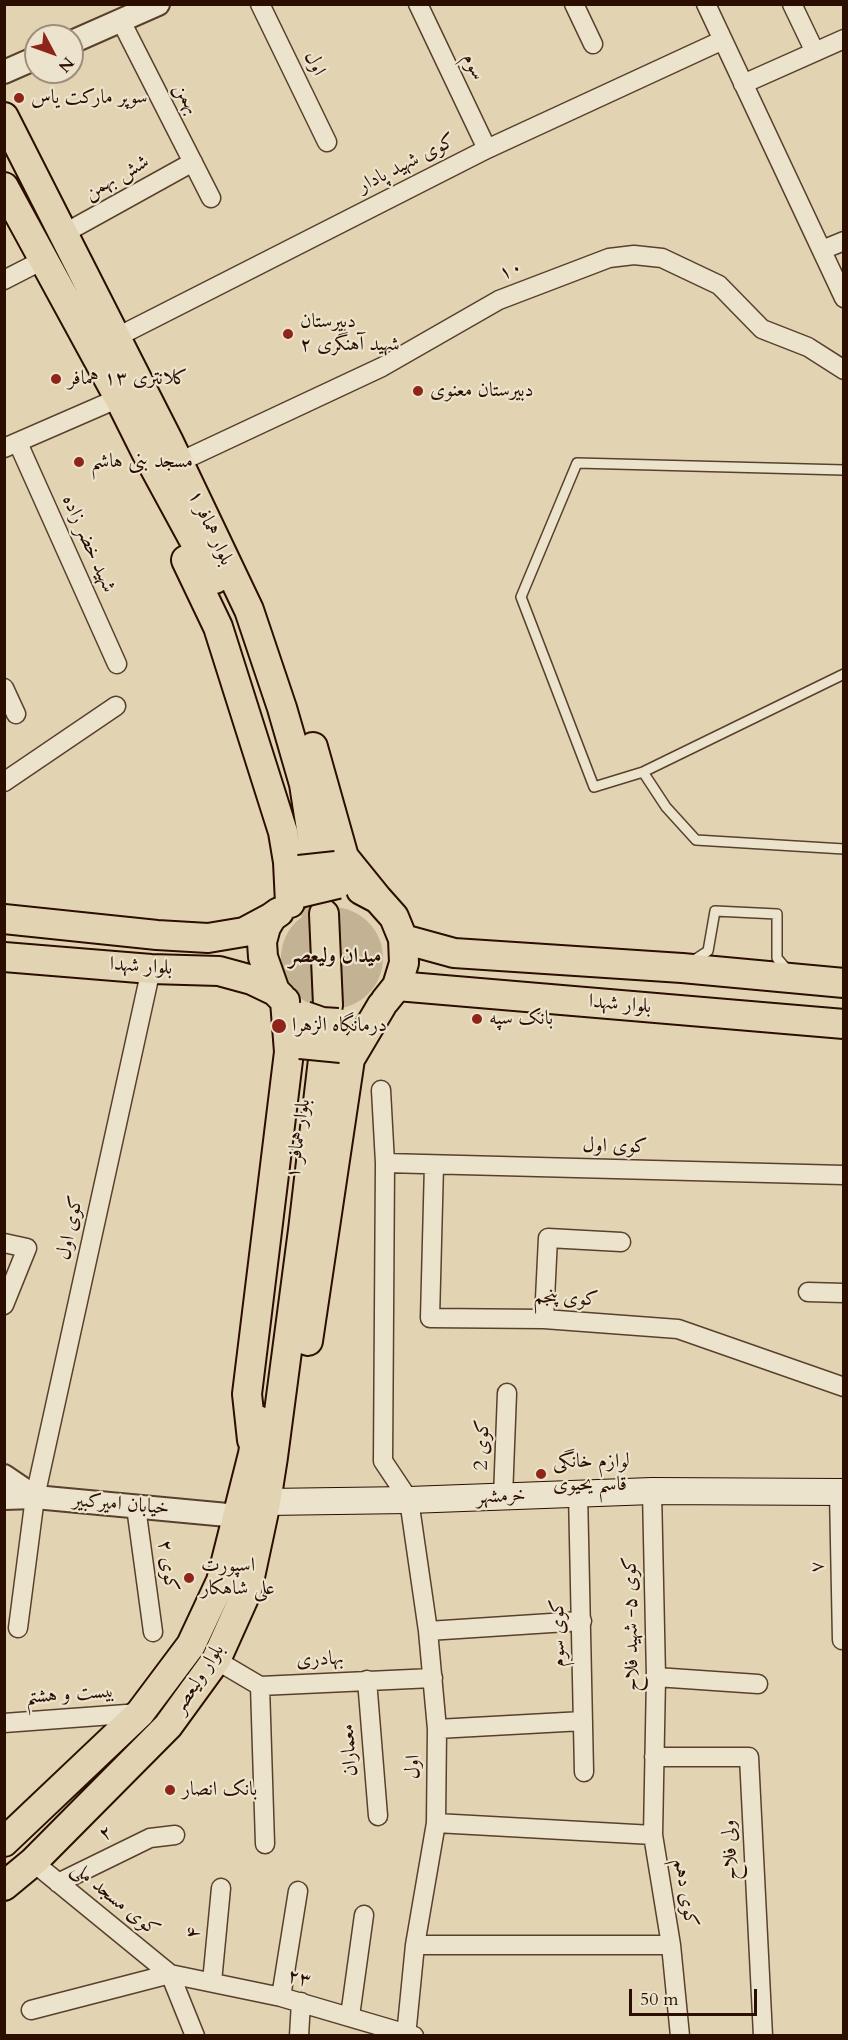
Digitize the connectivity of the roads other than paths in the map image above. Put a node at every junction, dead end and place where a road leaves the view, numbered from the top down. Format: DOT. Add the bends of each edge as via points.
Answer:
graph roads {
  1 [pos="158,4"];
  2 [pos="260,4"];
  3 [pos="418,4"];
  4 [pos="574,4"];
  5 [pos="706,4"];
  6 [pos="792,4"];
  7 [pos="120,21"];
  8 [pos="84,37"];
  9 [pos="843,39"];
  10 [pos="723,40"];
  11 [pos="593,44"];
  12 [pos="814,52"];
  13 [pos="24,63"];
  14 [pos="4,72"];
  15 [pos="744,84"];
  16 [pos="4,117"];
  17 [pos="327,142"];
  18 [pos="488,149"];
  19 [pos="193,162"];
  20 [pos="4,187"];
  21 [pos="211,198"];
  22 [pos="63,234"];
  23 [pos="843,241"];
  24 [pos="822,250"];
  25 [pos="43,260"];
  26 [pos="4,280"];
  27 [pos="843,298"];
  28 [pos="117,337"];
  29 [pos="843,370"];
  30 [pos="119,398"];
  31 [pos="11,445"];
  32 [pos="157,446"];
  33 [pos="192,456"];
  34 [pos="843,470"];
  35 [pos="117,664"];
  36 [pos="843,674"];
  37 [pos="4,688"];
  38 [pos="116,706"];
  39 [pos="16,714"];
  40 [pos="643,772"];
  41 [pos="4,782"];
  42 [pos="843,849"];
  43 [pos="310,884"];
  44 [pos="4,919"];
  45 [pos="403,939"];
  46 [pos="4,957"];
  47 [pos="682,968"];
  48 [pos="151,969"];
  49 [pos="794,978"];
  50 [pos="843,983"];
  51 [pos="390,995"];
  52 [pos="843,1024"];
  53 [pos="313,1028"];
  54 [pos="381,1090"];
  55 [pos="385,1162"];
  56 [pos="434,1165"];
  57 [pos="843,1175"];
  58 [pos="295,1229"];
  59 [pos="621,1242"];
  60 [pos="4,1243"];
  61 [pos="808,1292"];
  62 [pos="843,1293"];
  63 [pos="4,1305"];
  64 [pos="544,1319"];
  65 [pos="843,1387"];
  66 [pos="507,1393"];
  67 [pos="263,1455"];
  68 [pos="4,1476"];
  69 [pos="652,1491"];
  70 [pos="578,1492"];
  71 [pos="841,1492"];
  72 [pos="34,1497"];
  73 [pos="503,1497"];
  74 [pos="4,1498"];
  75 [pos="409,1500"];
  76 [pos="266,1503"];
  77 [pos="136,1507"];
  78 [pos="238,1516"];
  79 [pos="582,1621"];
  80 [pos="18,1628"];
  81 [pos="428,1631"];
  82 [pos="153,1632"];
  83 [pos="842,1640"];
  84 [pos="216,1660"];
  85 [pos="656,1677"];
  86 [pos="433,1678"];
  87 [pos="368,1680"];
  88 [pos="758,1684"];
  89 [pos="260,1686"];
  90 [pos="140,1713"];
  91 [pos="583,1721"];
  92 [pos="4,1723"];
  93 [pos="437,1729"];
  94 [pos="654,1757"];
  95 [pos="584,1772"];
  96 [pos="378,1816"];
  97 [pos="16,1822"];
  98 [pos="436,1823"];
  99 [pos="175,1835"];
  100 [pos="653,1835"];
  101 [pos="4,1842"];
  102 [pos="265,1844"];
  103 [pos="33,1862"];
  104 [pos="58,1883"];
  105 [pos="4,1886"];
  106 [pos="221,1888"];
  107 [pos="298,1891"];
  108 [pos="364,1915"];
  109 [pos="415,1945"];
  110 [pos="671,1945"];
  111 [pos="170,1974"];
  112 [pos="212,1982"];
  113 [pos="280,1997"];
  114 [pos="301,2002"];
  115 [pos="31,2010"];
  116 [pos="350,2016"];
  117 [pos="408,2035"];
  118 [pos="195,2036"];
  119 [pos="299,2036"];
  120 [pos="680,2036"];
  121 [pos="763,2036"];
  1 -- 7 [label="street"];
  2 -- 17 [label="street, اول"];
  3 -- 18 [label="street, سوم"];
  4 -- 11 [label="street"];
  5 -- 10 [label="street"];
  6 -- 12 [label="street"];
  7 -- 8 [label="street"];
  7 -- 19 [label="street, بهمن"];
  9 -- 12 [label="street"];
  10 -- 15 [label="street"];
  10 -- 18 [label="street, کوی شهید پادار"];
  12 -- 15 [label="street"];
  13 -- 14 [label="street"];
  15 -- 24 [label="street"];
  16 -- 22 [label="main road, بلوار همافر ۱"];
  18 -- 28 [label="street, کوی شهید پادار"];
  19 -- 21 [label="street, بهمن"];
  19 -- 22 [label="street, شش بهمن"];
  20 -- 25 [label="main road, بلوار همافر ۱"];
  22 -- 28 [label="main road, بلوار همافر ۱"];
  23 -- 24 [label="street"];
  24 -- 27 [label="street"];
  25 -- 26 [label="street"];
  25 -- 30 [label="main road, بلوار همافر ۱"];
  28 -- 32 [label="main road, بلوار همافر ۱"];
  29 -- 33 [label="street, ۱۰" via="808,347 762,329 719,285 662,258 609,258 499,300 382,367"];
  30 -- 31 [label="street"];
  30 -- 32 [label="main road, بلوار همافر ۱"];
  31 -- 35 [label="street, شهید خضر زاده"];
  32 -- 33 [label="main road"];
  32 -- 43 [label="main road, بلوار همافر ۱" via="235,617 270,712 291,787"];
  33 -- 43 [label="main road" via="268,618 301,705"];
  34 -- 40 [label="lane" via="577,463 522,597 594,787"];
  36 -- 40 [label="lane"];
  37 -- 39 [label="street"];
  38 -- 41 [label="street"];
  40 -- 42 [label="lane" via="666,807 696,840"];
  43 -- 44 [label="main road, بلوار شهدا" via="244,932 208,938"];
  43 -- 45 [label="main road" via="357,888 378,899 394,917"];
  43 -- 53 [label="main road, بلوار همافر ۱"];
  43 -- 53 [label="main road" via="266,927 262,942 263,957"];
  45 -- 47 [label="main road, بلوار شهدا" via="454,953"];
  45 -- 51 [label="main road" via="404,963"];
  46 -- 48 [label="main road, بلوار شهدا"];
  47 -- 49 [label="main road, بلوار شهدا"];
  47 -- 49 [label="lane" via="708,951 715,911 777,914 777,958"];
  48 -- 53 [label="main road, بلوار شهدا" via="219,971 252,980"];
  48 -- 72 [label="street, کوی اول"];
  49 -- 50 [label="main road, بلوار شهدا"];
  51 -- 52 [label="main road, بلوار شهدا"];
  51 -- 53 [label="main road" via="364,1017"];
  53 -- 58 [label="main road, بلوار همافر ۱"];
  53 -- 67 [label="main road" via="247,1394"];
  53 -- 67 [label="main road" via="299,1401"];
  54 -- 55 [label="street"];
  55 -- 56 [label="street, کوی اول"];
  55 -- 75 [label="street" via="383,1461"];
  56 -- 57 [label="street, کوی اول"];
  56 -- 64 [label="street, کوی پنجم" via="430,1318"];
  58 -- 67 [label="main road, بلوار ولیعصر"];
  59 -- 64 [label="street" via="548,1239"];
  60 -- 63 [label="street" via="27,1248"];
  61 -- 62 [label="street"];
  64 -- 65 [label="street, کوی پنجم" via="678,1329"];
  66 -- 73 [label="street, کوی 2"];
  67 -- 76 [label="main road, بلوار ولیعصر"];
  67 -- 78 [label="main road, بلوار ولیعصر"];
  68 -- 72 [label="street"];
  69 -- 70 [label="main road, خرمشهر"];
  69 -- 71 [label="main road, خرمشهر"];
  69 -- 85 [label="street, کوی ۵- شهید فلاح"];
  70 -- 73 [label="main road, خرمشهر"];
  70 -- 79 [label="street, کوی سوم"];
  71 -- 83 [label="street, ۷"];
  72 -- 74 [label="street, خیابان امیرکبیر"];
  72 -- 77 [label="street, خیابان امیرکبیر"];
  72 -- 80 [label="street, کوی اول"];
  73 -- 75 [label="main road, خرمشهر"];
  75 -- 76 [label="main road, خرمشهر"];
  75 -- 81 [label="street, اول"];
  76 -- 84 [label="main road, بلوار ولیعصر" via="247,1590"];
  77 -- 78 [label="street, خیابان امیرکبیر"];
  77 -- 82 [label="street, کوی ۲"];
  78 -- 90 [label="main road, بلوار ولیعصر" via="221,1581 191,1645"];
  79 -- 81 [label="street"];
  79 -- 91 [label="street, کوی سوم"];
  81 -- 86 [label="street, اول"];
  84 -- 89 [label="street"];
  84 -- 103 [label="main road, بلوار ولیعصر" via="168,1726"];
  85 -- 88 [label="street"];
  85 -- 94 [label="street, کوی ۵- شهید فلاح"];
  86 -- 87 [label="street, بهادری"];
  86 -- 93 [label="street, اول"];
  87 -- 89 [label="street, بهادری"];
  87 -- 96 [label="street, معماران"];
  89 -- 102 [label="street"];
  90 -- 92 [label="street, بیست و هشتم"];
  90 -- 97 [label="main road, بلوار ولیعصر"];
  91 -- 93 [label="street"];
  91 -- 95 [label="street, کوی سوم"];
  93 -- 98 [label="street, اول"];
  94 -- 100 [label="street, کوی دهم"];
  94 -- 121 [label="street, ولی فلاح" via="749,1757"];
  97 -- 101 [label="main road, بلوار ولیعصر"];
  98 -- 100 [label="street"];
  98 -- 109 [label="street, اول"];
  99 -- 104 [label="street, ۲" via="150,1838"];
  100 -- 110 [label="street, کوی دهم"];
  103 -- 104 [label="street, کوی مسجد ملی"];
  103 -- 105 [label="main road, بلوار ولیعصر"];
  104 -- 111 [label="street, کوی مسجد ملی"];
  106 -- 112 [label="street, ۴"];
  107 -- 113 [label="street"];
  108 -- 116 [label="street"];
  109 -- 110 [label="street"];
  109 -- 117 [label="street, اول"];
  110 -- 120 [label="street, کوی دهم"];
  111 -- 112 [label="street, ۲۳"];
  111 -- 115 [label="street"];
  111 -- 118 [label="street"];
  112 -- 113 [label="street, ۲۳"];
  113 -- 114 [label="street, ۲۳"];
  114 -- 116 [label="street, ۲۳"];
  114 -- 119 [label="street"];
  116 -- 117 [label="street, ۲۳"];
}
